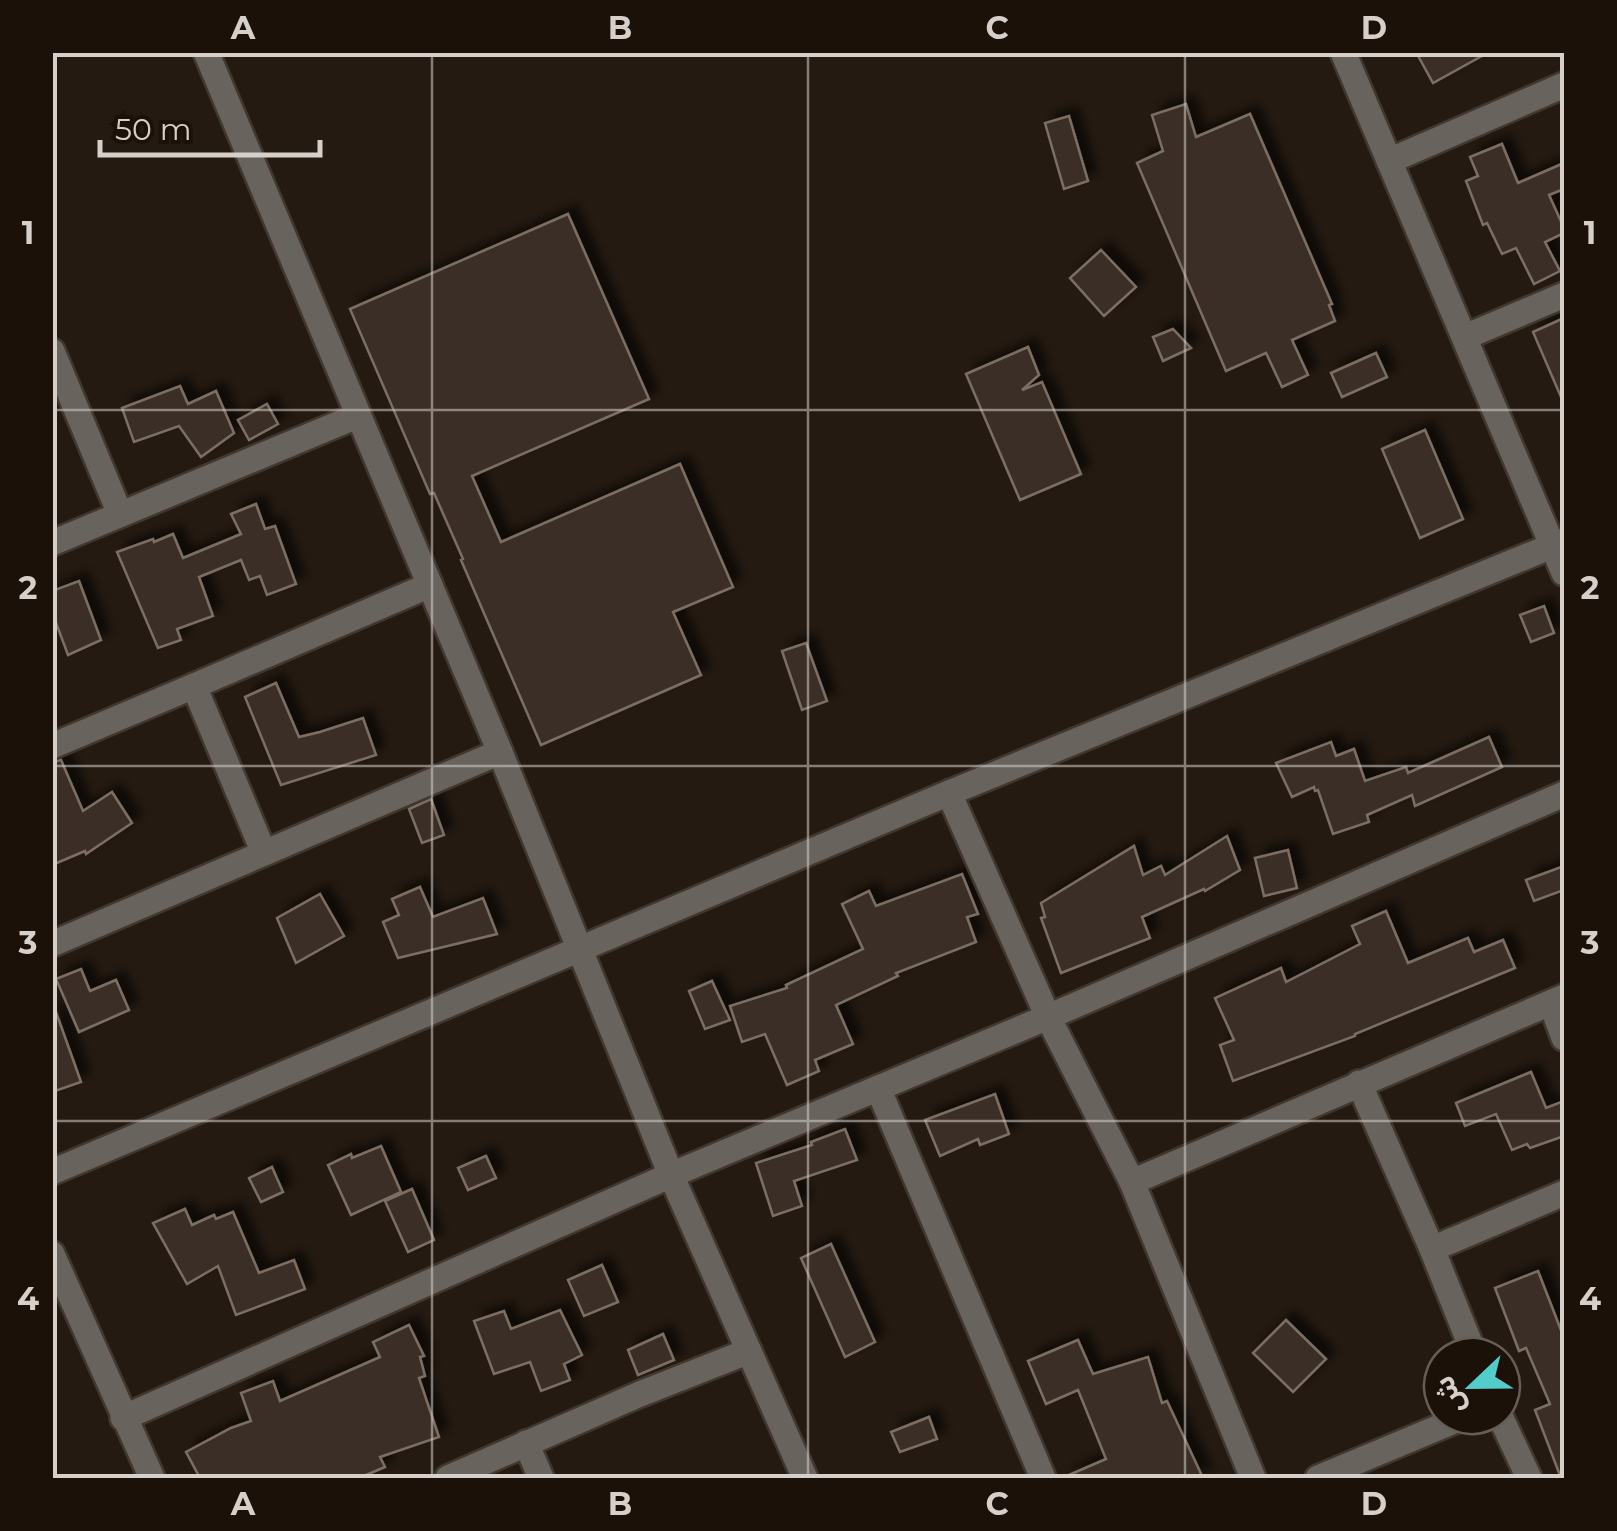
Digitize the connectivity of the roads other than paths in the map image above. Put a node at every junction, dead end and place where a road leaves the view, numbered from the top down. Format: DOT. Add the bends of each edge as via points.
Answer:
graph roads {
  1 [pos="206,52"];
  2 [pos="1343,52"];
  3 [pos="1564,85"];
  4 [pos="1389,161"];
  5 [pos="1564,295"];
  6 [pos="1465,337"];
  7 [pos="52,351"];
  8 [pos="357,416"];
  9 [pos="120,514"];
  10 [pos="52,543"];
  11 [pos="1559,544"];
  12 [pos="1564,573"];
  13 [pos="430,585"];
  14 [pos="194,686"];
  15 [pos="52,746"];
  16 [pos="500,752"];
  17 [pos="950,793"];
  18 [pos="1564,794"];
  19 [pos="264,852"];
  20 [pos="52,944"];
  21 [pos="579,948"];
  22 [pos="1558,1000"];
  23 [pos="1048,1017"];
  24 [pos="1564,1038"];
  25 [pos="1359,1083"];
  26 [pos="878,1088"];
  27 [pos="52,1172"];
  28 [pos="671,1175"];
  29 [pos="1132,1182"];
  30 [pos="1564,1193"];
  31 [pos="1432,1249"];
  32 [pos="52,1254"];
  33 [pos="1467,1336"];
  34 [pos="749,1351"];
  35 [pos="123,1418"];
  36 [pos="1422,1434"];
  37 [pos="1509,1436"];
  38 [pos="526,1443"];
  39 [pos="152,1478"];
  40 [pos="448,1478"];
  41 [pos="541,1478"];
  42 [pos="805,1478"];
  43 [pos="1043,1478"];
  44 [pos="1253,1478"];
  45 [pos="1318,1478"];
  46 [pos="1529,1478"];
  1 -- 8 [label="street"];
  2 -- 4 [label="street"];
  3 -- 4 [label="street"];
  4 -- 6 [label="street"];
  5 -- 6 [label="street"];
  6 -- 11 [label="street"];
  7 -- 9 [label="street"];
  8 -- 9 [label="street"];
  8 -- 13 [label="street"];
  9 -- 10 [label="street"];
  11 -- 12 [label="street"];
  11 -- 17 [label="street"];
  13 -- 14 [label="street"];
  13 -- 16 [label="street"];
  14 -- 15 [label="street"];
  14 -- 19 [label="street"];
  16 -- 19 [label="street"];
  16 -- 21 [label="street"];
  17 -- 21 [label="street"];
  17 -- 23 [label="street"];
  18 -- 23 [label="street"];
  19 -- 20 [label="street"];
  21 -- 27 [label="street"];
  21 -- 28 [label="street"];
  22 -- 24 [label="street"];
  22 -- 25 [label="street"];
  23 -- 26 [label="street"];
  23 -- 29 [label="street"];
  25 -- 29 [label="street"];
  25 -- 31 [label="street"];
  26 -- 28 [label="street"];
  26 -- 43 [label="street"];
  28 -- 34 [label="street"];
  28 -- 35 [label="street"];
  29 -- 44 [label="street"];
  30 -- 31 [label="street"];
  31 -- 33 [label="street"];
  32 -- 35 [label="street"];
  34 -- 38 [label="street"];
  34 -- 42 [label="street"];
  35 -- 39 [label="street"];
  36 -- 45 [label="street"];
  37 -- 46 [label="street"];
  38 -- 40 [label="street"];
  38 -- 41 [label="street"];
}
